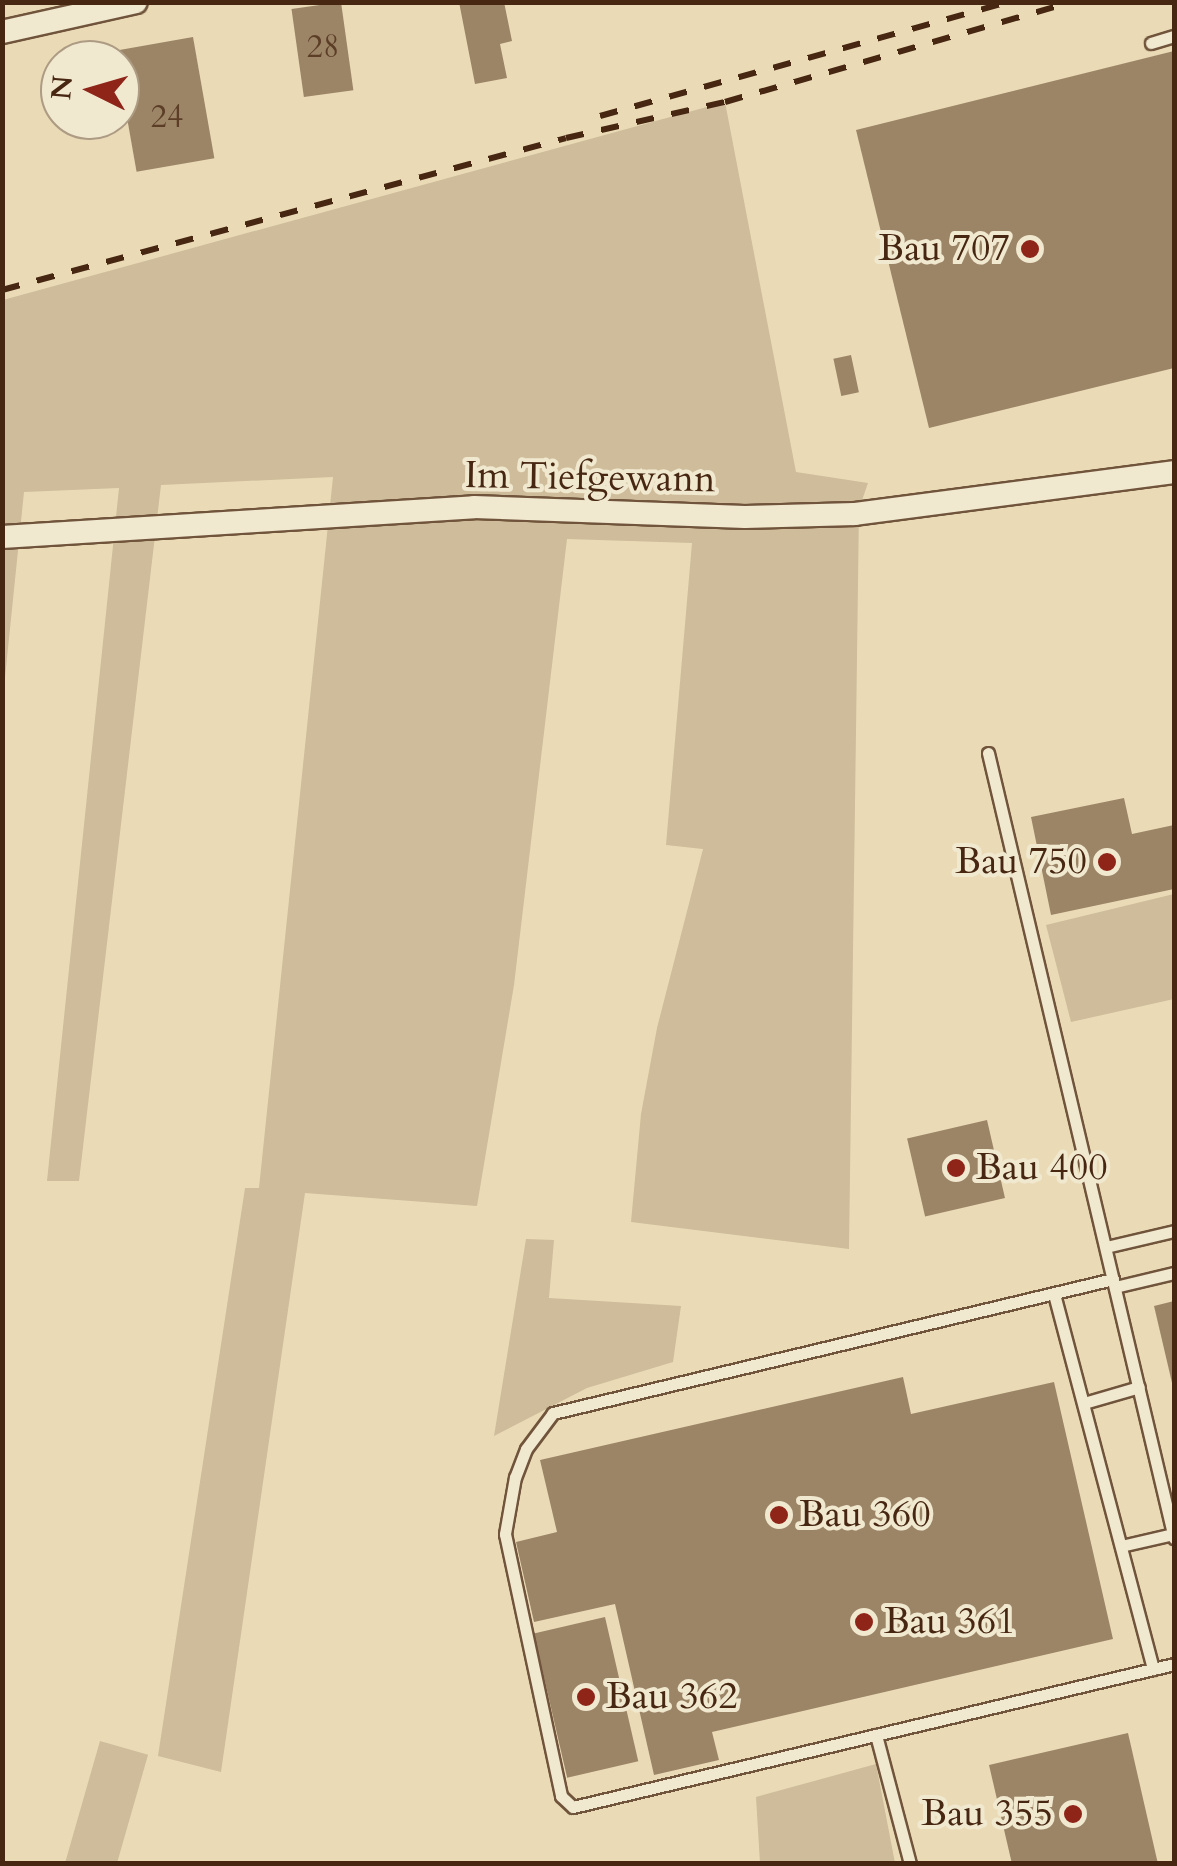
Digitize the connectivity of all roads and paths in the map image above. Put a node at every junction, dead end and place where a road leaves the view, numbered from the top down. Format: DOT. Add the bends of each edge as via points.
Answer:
graph roads {
  1 [pos="136,2"];
  2 [pos="2,32"];
  3 [pos="1174,36"];
  4 [pos="1151,43"];
  5 [pos="1174,472"];
  6 [pos="2,537"];
  7 [pos="988,753"];
  8 [pos="1174,1231"];
  9 [pos="1106,1247"];
  10 [pos="1174,1273"];
  11 [pos="1114,1283"];
  12 [pos="1054,1294"];
  13 [pos="1139,1387"];
  14 [pos="1084,1404"];
  15 [pos="1174,1536"];
  16 [pos="1121,1546"];
  17 [pos="1174,1664"];
  18 [pos="1153,1669"];
  19 [pos="876,1735"];
  20 [pos="910,1864"];
  1 -- 2 [label="street"];
  3 -- 4 [label="lane"];
  5 -- 6 [label="street, Im Tiefgewann" via="855,514 745,517 474,507"];
  7 -- 9 [label="lane"];
  8 -- 9 [label="lane"];
  9 -- 11 [label="lane"];
  10 -- 11 [label="lane"];
  11 -- 12 [label="lane"];
  11 -- 13 [label="lane"];
  12 -- 14 [label="lane"];
  12 -- 19 [label="lane" via="553,1413 526,1449 505,1534 564,1801 579,1806"];
  13 -- 14 [label="lane"];
  13 -- 15 [label="lane"];
  14 -- 16 [label="lane"];
  15 -- 16 [label="lane"];
  16 -- 18 [label="lane"];
  17 -- 18 [label="lane"];
  18 -- 19 [label="lane"];
  19 -- 20 [label="lane"];
}
